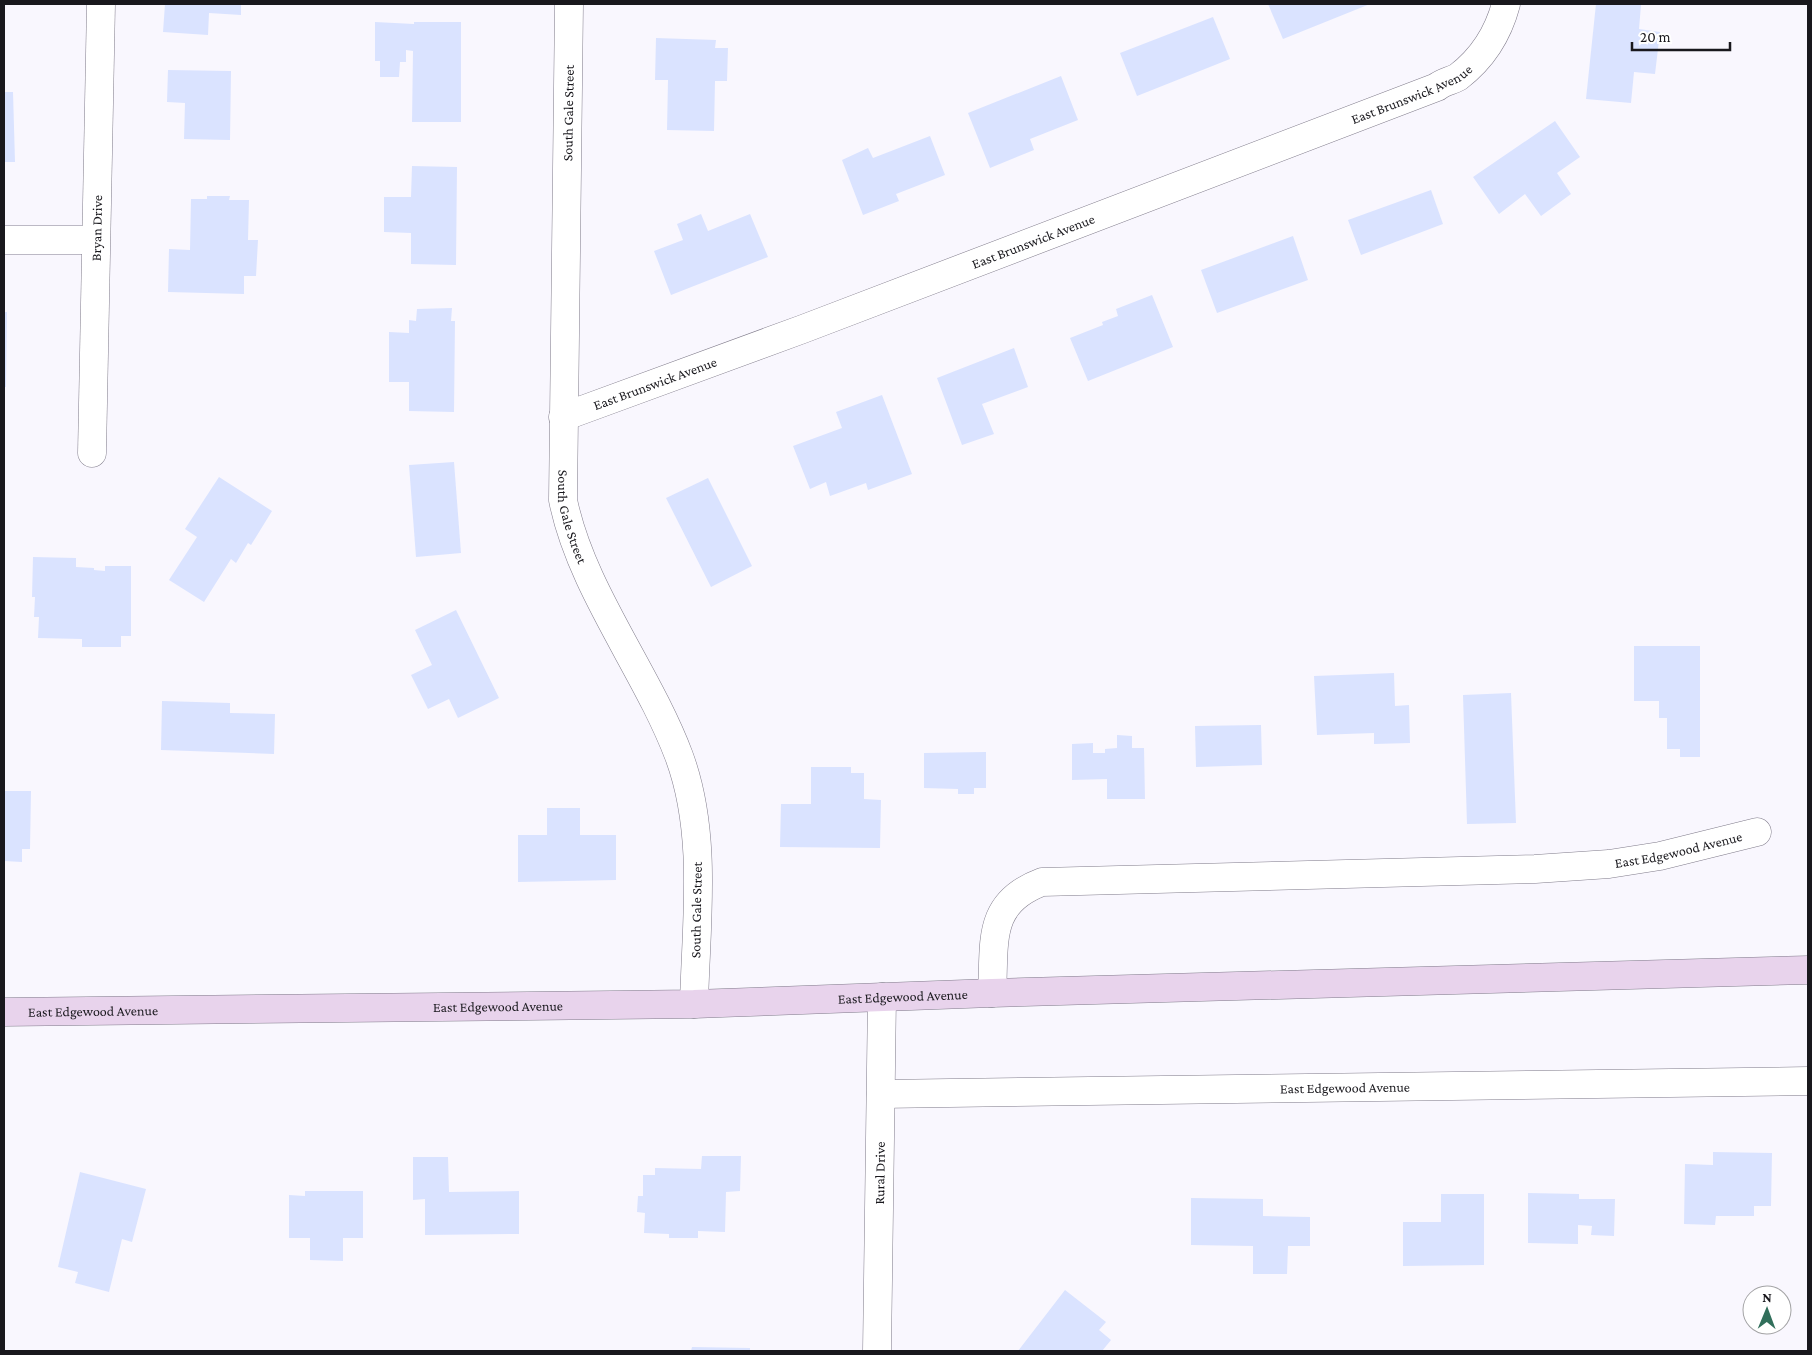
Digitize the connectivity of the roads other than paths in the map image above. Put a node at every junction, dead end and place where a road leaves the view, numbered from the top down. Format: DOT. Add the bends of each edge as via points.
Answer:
graph roads {
  1 [pos="101,4"];
  2 [pos="570,4"];
  3 [pos="1506,4"];
  4 [pos="4,240"];
  5 [pos="95,240"];
  6 [pos="563,417"];
  7 [pos="92,453"];
  8 [pos="1758,832"];
  9 [pos="1808,970"];
  10 [pos="992,993"];
  11 [pos="882,997"];
  12 [pos="694,1004"];
  13 [pos="4,1012"];
  14 [pos="1808,1081"];
  15 [pos="881,1094"];
  16 [pos="877,1351"];
  1 -- 5 [label="street, Bryan Drive" via="100,152"];
  2 -- 6 [label="street, South Gale Street"];
  3 -- 6 [label="street, East Brunswick Avenue" via="1502,21 1490,42 1456,78 1437,87 803,330"];
  4 -- 5 [label="street"];
  5 -- 7 [label="street, Bryan Drive"];
  6 -- 12 [label="street, South Gale Street" via="563,500 574,542 673,744 691,801 698,854"];
  8 -- 10 [label="street, East Edgewood Avenue" via="1702,847 1609,864 1535,869 1042,882 1015,896 1002,913 996,932"];
  9 -- 10 [label="main road, East Edgewood Avenue"];
  10 -- 11 [label="main road, East Edgewood Avenue"];
  11 -- 12 [label="main road, East Edgewood Avenue"];
  11 -- 15 [label="street, Rural Drive"];
  12 -- 13 [label="main road, East Edgewood Avenue"];
  14 -- 15 [label="street, East Edgewood Avenue"];
  15 -- 16 [label="street, Rural Drive"];
}
